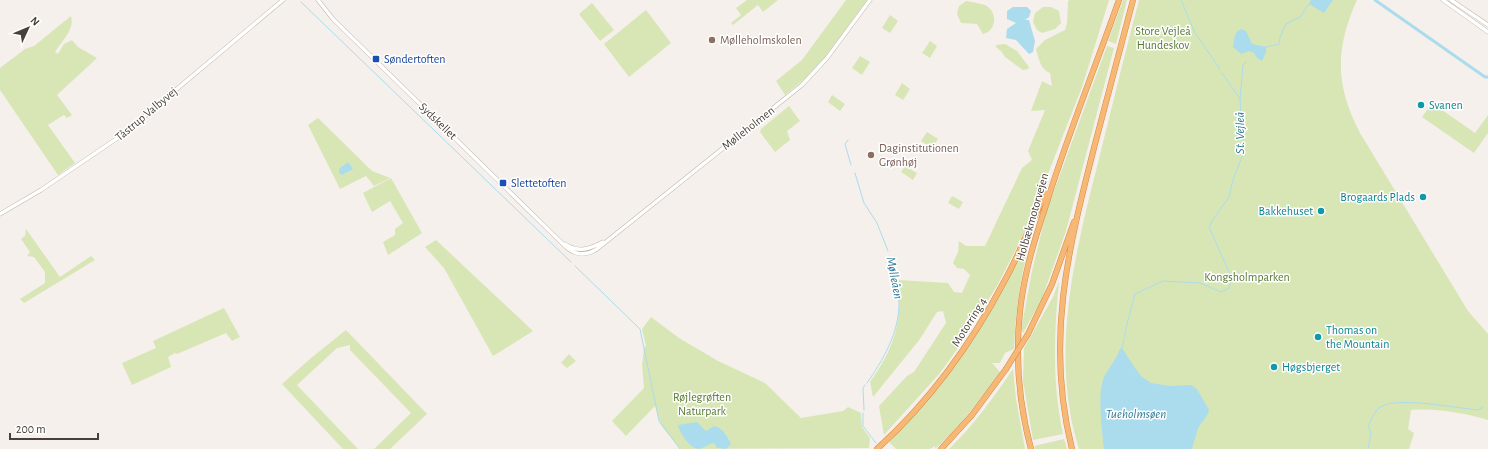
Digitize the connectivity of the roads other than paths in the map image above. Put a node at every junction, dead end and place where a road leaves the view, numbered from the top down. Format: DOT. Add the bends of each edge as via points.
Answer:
graph roads {
  1 [pos="282,0"];
  2 [pos="318,0"];
  3 [pos="870,0"];
  4 [pos="1119,0"];
  5 [pos="1133,0"];
  6 [pos="1443,0"];
  7 [pos="1451,0"];
  8 [pos="1488,25"];
  9 [pos="1488,32"];
  10 [pos="1050,187"];
  11 [pos="0,214"];
  12 [pos="1076,217"];
  13 [pos="609,238"];
  14 [pos="561,241"];
  15 [pos="587,249"];
  16 [pos="588,254"];
  17 [pos="877,449"];
  18 [pos="941,449"];
  19 [pos="1031,449"];
  20 [pos="1072,449"];
  1 -- 11 [label="street, Tåstrup Valbyvej" via="122,135 47,186"];
  2 -- 14 [label="street, Sydskellet" via="338,24"];
  3 -- 13 [label="street, Mølleholmen" via="827,58 802,85"];
  4 -- 10 [label="highway, Holbækmotorvejen"];
  5 -- 12 [label="highway"];
  6 -- 9 [label="street"];
  7 -- 8 [label="street"];
  10 -- 17 [label="highway, Motorring 4" via="1005,281 970,340 923,403"];
  10 -- 19 [label="highway, Holbækmotorvejen" via="1029,262 1020,311 1019,382"];
  12 -- 18 [label="highway, bridge" via="1052,284 1028,334 972,415"];
  12 -- 20 [label="highway" via="1062,295 1059,339 1061,389"];
  13 -- 15 [label="street, Mølleholmen"];
  13 -- 16 [label="street, Mølleholmen"];
  14 -- 15 [label="street, Sydskellet" via="571,248"];
  14 -- 16 [label="street, Sydskellet" via="572,252"];
}
